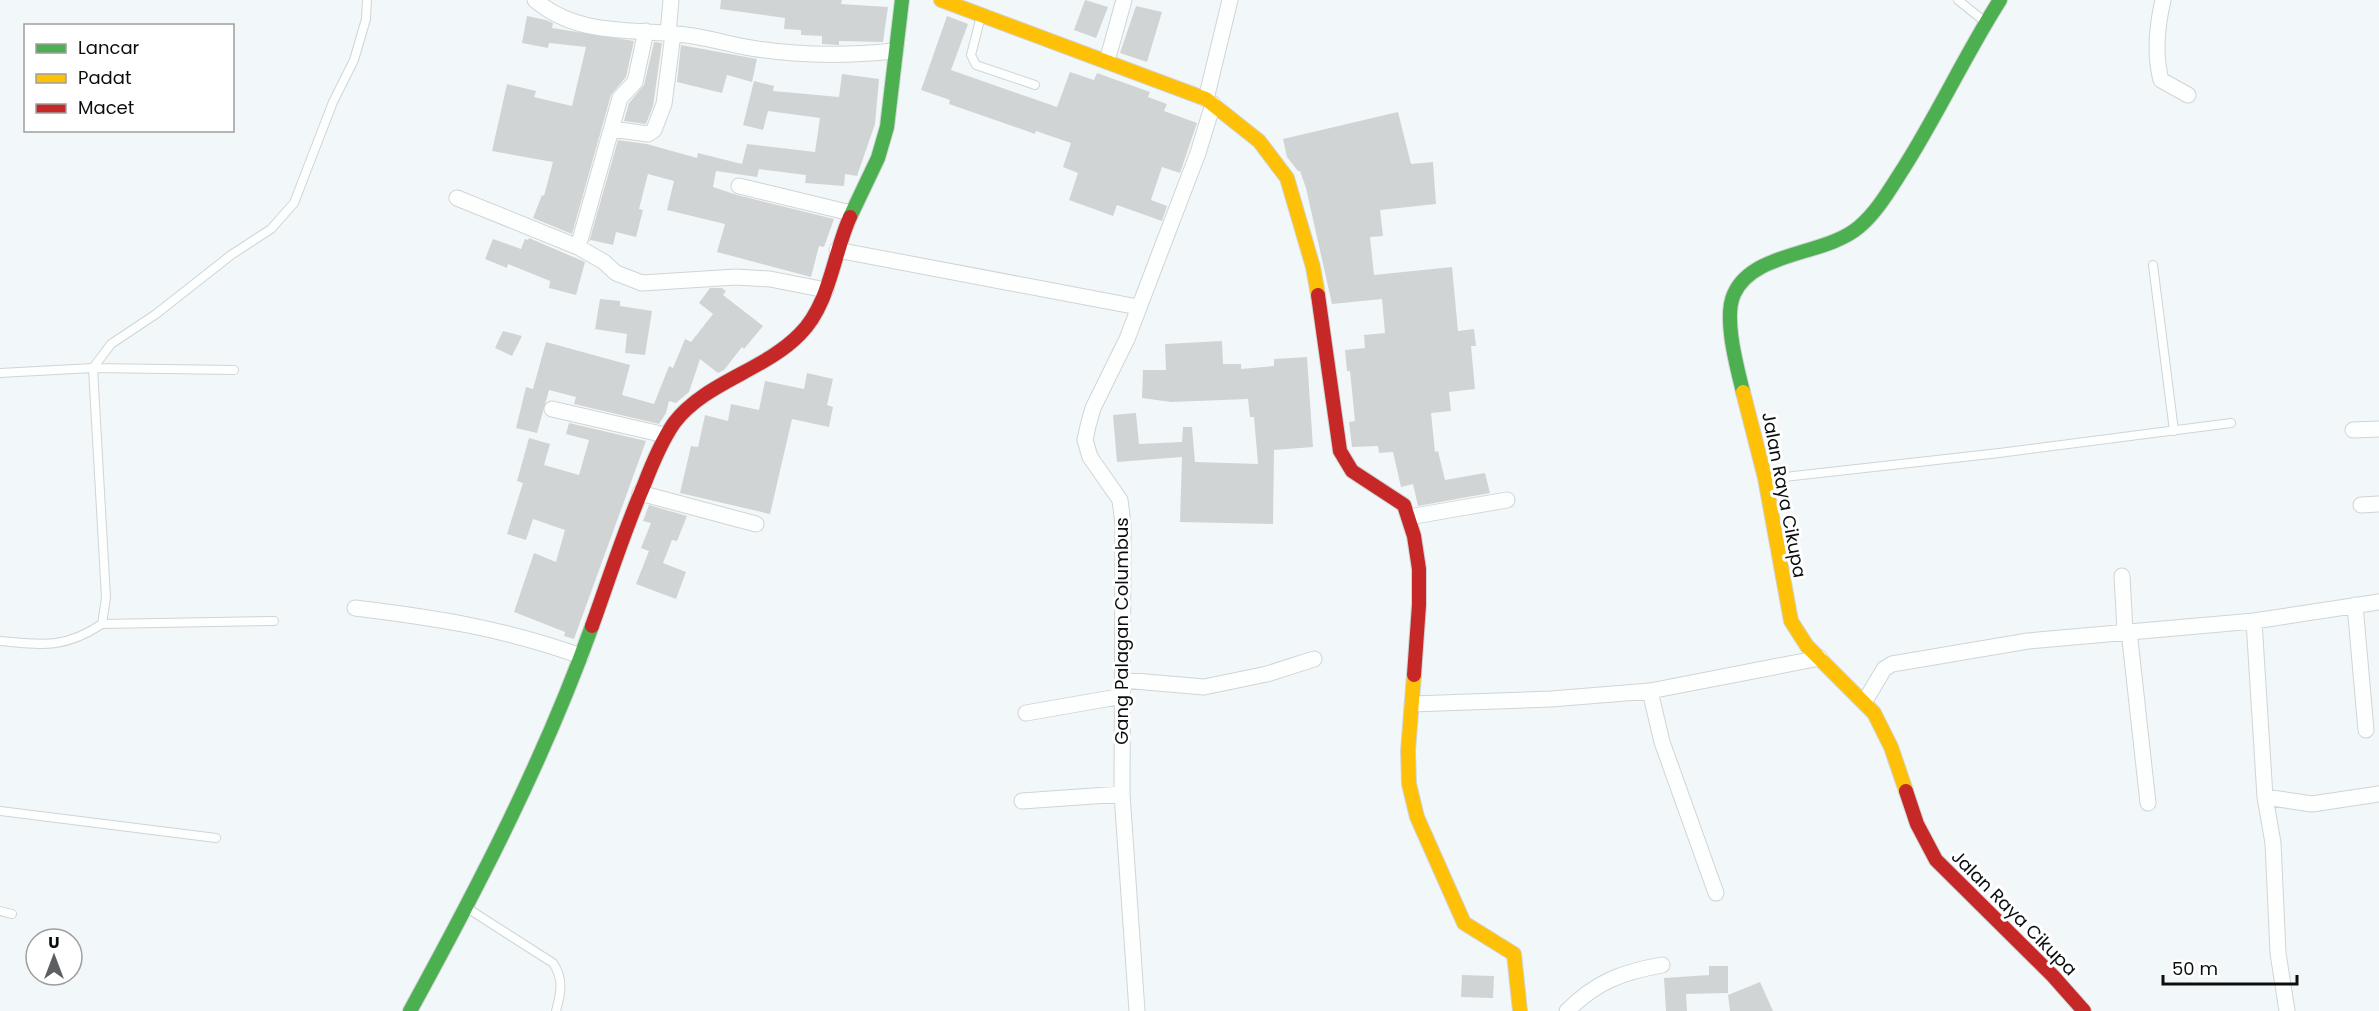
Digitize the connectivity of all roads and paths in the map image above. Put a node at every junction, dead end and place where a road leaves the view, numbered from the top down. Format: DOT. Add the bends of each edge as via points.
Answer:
graph roads {
  1 [pos="367,0"];
  2 [pos="535,0"];
  3 [pos="671,0"];
  4 [pos="902,0"];
  5 [pos="941,0"];
  6 [pos="1124,0"];
  7 [pos="1230,0"];
  8 [pos="1958,0"];
  9 [pos="2000,0"];
  10 [pos="2163,0"];
  11 [pos="981,15"];
  12 [pos="1985,22"];
  13 [pos="646,31"];
  14 [pos="670,33"];
  15 [pos="894,51"];
  16 [pos="1107,61"];
  17 [pos="1035,84"];
  18 [pos="2188,95"];
  19 [pos="1209,102"];
  20 [pos="612,129"];
  21 [pos="739,186"];
  22 [pos="457,198"];
  23 [pos="851,213"];
  24 [pos="578,247"];
  25 [pos="837,250"];
  26 [pos="2153,265"];
  27 [pos="826,290"];
  28 [pos="1138,307"];
  29 [pos="93,368"];
  30 [pos="234,370"];
  31 [pos="0,373"];
  32 [pos="552,409"];
  33 [pos="2231,423"];
  34 [pos="2379,429"];
  35 [pos="2353,430"];
  36 [pos="2174,431"];
  37 [pos="665,435"];
  38 [pos="1765,479"];
  39 [pos="640,493"];
  40 [pos="1507,500"];
  41 [pos="2379,504"];
  42 [pos="2361,505"];
  43 [pos="1409,517"];
  44 [pos="756,524"];
  45 [pos="2122,576"];
  46 [pos="2379,602"];
  47 [pos="2355,605"];
  48 [pos="355,608"];
  49 [pos="274,621"];
  50 [pos="2254,621"];
  51 [pos="102,624"];
  52 [pos="2127,631"];
  53 [pos="0,641"];
  54 [pos="580,656"];
  55 [pos="1820,658"];
  56 [pos="1314,659"];
  57 [pos="1123,680"];
  58 [pos="1650,691"];
  59 [pos="1123,696"];
  60 [pos="1865,701"];
  61 [pos="1412,704"];
  62 [pos="1026,713"];
  63 [pos="2366,730"];
  64 [pos="1122,794"];
  65 [pos="2379,794"];
  66 [pos="2265,797"];
  67 [pos="1022,801"];
  68 [pos="2148,803"];
  69 [pos="0,811"];
  70 [pos="216,838"];
  71 [pos="1716,893"];
  72 [pos="466,907"];
  73 [pos="0,911"];
  74 [pos="12,914"];
  75 [pos="1662,965"];
  76 [pos="410,1011"];
  77 [pos="556,1011"];
  78 [pos="1137,1011"];
  79 [pos="1520,1011"];
  80 [pos="1567,1011"];
  81 [pos="2084,1011"];
  82 [pos="2287,1011"];
  1 -- 29 [label="lane" via="366,19 354,60 333,102 294,203 271,229 111,344"];
  2 -- 13 [label="street" via="551,14 586,27"];
  3 -- 14 [label="street"];
  4 -- 15 [label="street"];
  5 -- 11 [label="street"];
  6 -- 16 [label="street"];
  7 -- 19 [label="street, Gang Palagan Columbus"];
  8 -- 12 [label="lane"];
  9 -- 12 [label="street, Jalan Raya Cikupa"];
  10 -- 18 [label="street" via="2157,65 2161,80"];
  11 -- 16 [label="street"];
  11 -- 17 [label="lane" via="971,55 976,65"];
  12 -- 38 [label="street, Jalan Raya Cikupa" via="1923,141 1858,228 1827,246 1761,267 1738,285 1733,295 1732,335"];
  13 -- 14 [label="street"];
  13 -- 20 [label="street" via="635,82 620,98"];
  14 -- 15 [label="street" via="753,49 847,56"];
  14 -- 20 [label="street" via="664,104 654,130 648,134"];
  15 -- 23 [label="street" via="883,144"];
  16 -- 19 [label="street"];
  19 -- 28 [label="street, Gang Palagan Columbus" via="1198,153"];
  19 -- 43 [label="street" via="1259,141 1287,178 1312,267 1340,451 1352,471 1391,494 1404,505"];
  20 -- 24 [label="street"];
  21 -- 23 [label="street"];
  22 -- 24 [label="street"];
  23 -- 25 [label="street"];
  24 -- 27 [label="street" via="616,273 642,283 736,277"];
  25 -- 27 [label="street"];
  25 -- 28 [label="street"];
  26 -- 36 [label="lane"];
  27 -- 37 [label="street" via="817,313 800,334 770,360 685,409"];
  28 -- 57 [label="street, Gang Palagan Columbus" via="1117,362 1093,408 1085,440 1096,469 1120,500"];
  29 -- 30 [label="lane"];
  29 -- 31 [label="lane"];
  29 -- 51 [label="lane" via="106,598"];
  32 -- 37 [label="street"];
  33 -- 36 [label="lane"];
  34 -- 35 [label="street"];
  36 -- 38 [label="lane"];
  37 -- 39 [label="street"];
  38 -- 55 [label="street, Jalan Raya Cikupa" via="1790,619 1799,638"];
  39 -- 44 [label="street"];
  39 -- 54 [label="street"];
  40 -- 43 [label="street"];
  41 -- 42 [label="street"];
  43 -- 61 [label="street" via="1417,561"];
  45 -- 52 [label="street"];
  46 -- 47 [label="street"];
  47 -- 50 [label="street"];
  47 -- 63 [label="street"];
  48 -- 54 [label="street" via="485,626"];
  49 -- 51 [label="lane"];
  50 -- 52 [label="street"];
  50 -- 66 [label="street"];
  51 -- 53 [label="lane" via="80,639 46,645"];
  52 -- 60 [label="street" via="2028,641 1892,664 1884,669"];
  52 -- 68 [label="street"];
  54 -- 72 [label="street" via="547,736"];
  55 -- 58 [label="street"];
  55 -- 60 [label="street, Jalan Raya Cikupa"];
  56 -- 57 [label="street" via="1204,687"];
  57 -- 59 [label="street, Gang Palagan Columbus"];
  58 -- 61 [label="street"];
  58 -- 71 [label="street" via="1666,753"];
  59 -- 62 [label="street"];
  59 -- 64 [label="street, Gang Palagan Columbus"];
  60 -- 81 [label="street, Jalan Raya Cikupa" via="1888,740 1923,842 1936,860"];
  61 -- 79 [label="street" via="1409,785 1421,828 1465,924 1514,954"];
  64 -- 67 [label="street"];
  64 -- 78 [label="street, Gang Palagan Columbus"];
  65 -- 66 [label="street" via="2312,804"];
  66 -- 82 [label="street" via="2273,843 2278,953"];
  69 -- 70 [label="lane"];
  72 -- 76 [label="street"];
  72 -- 77 [label="lane" via="553,963 560,973"];
  73 -- 74 [label="lane"];
  75 -- 80 [label="street" via="1629,971 1597,986"];
}
